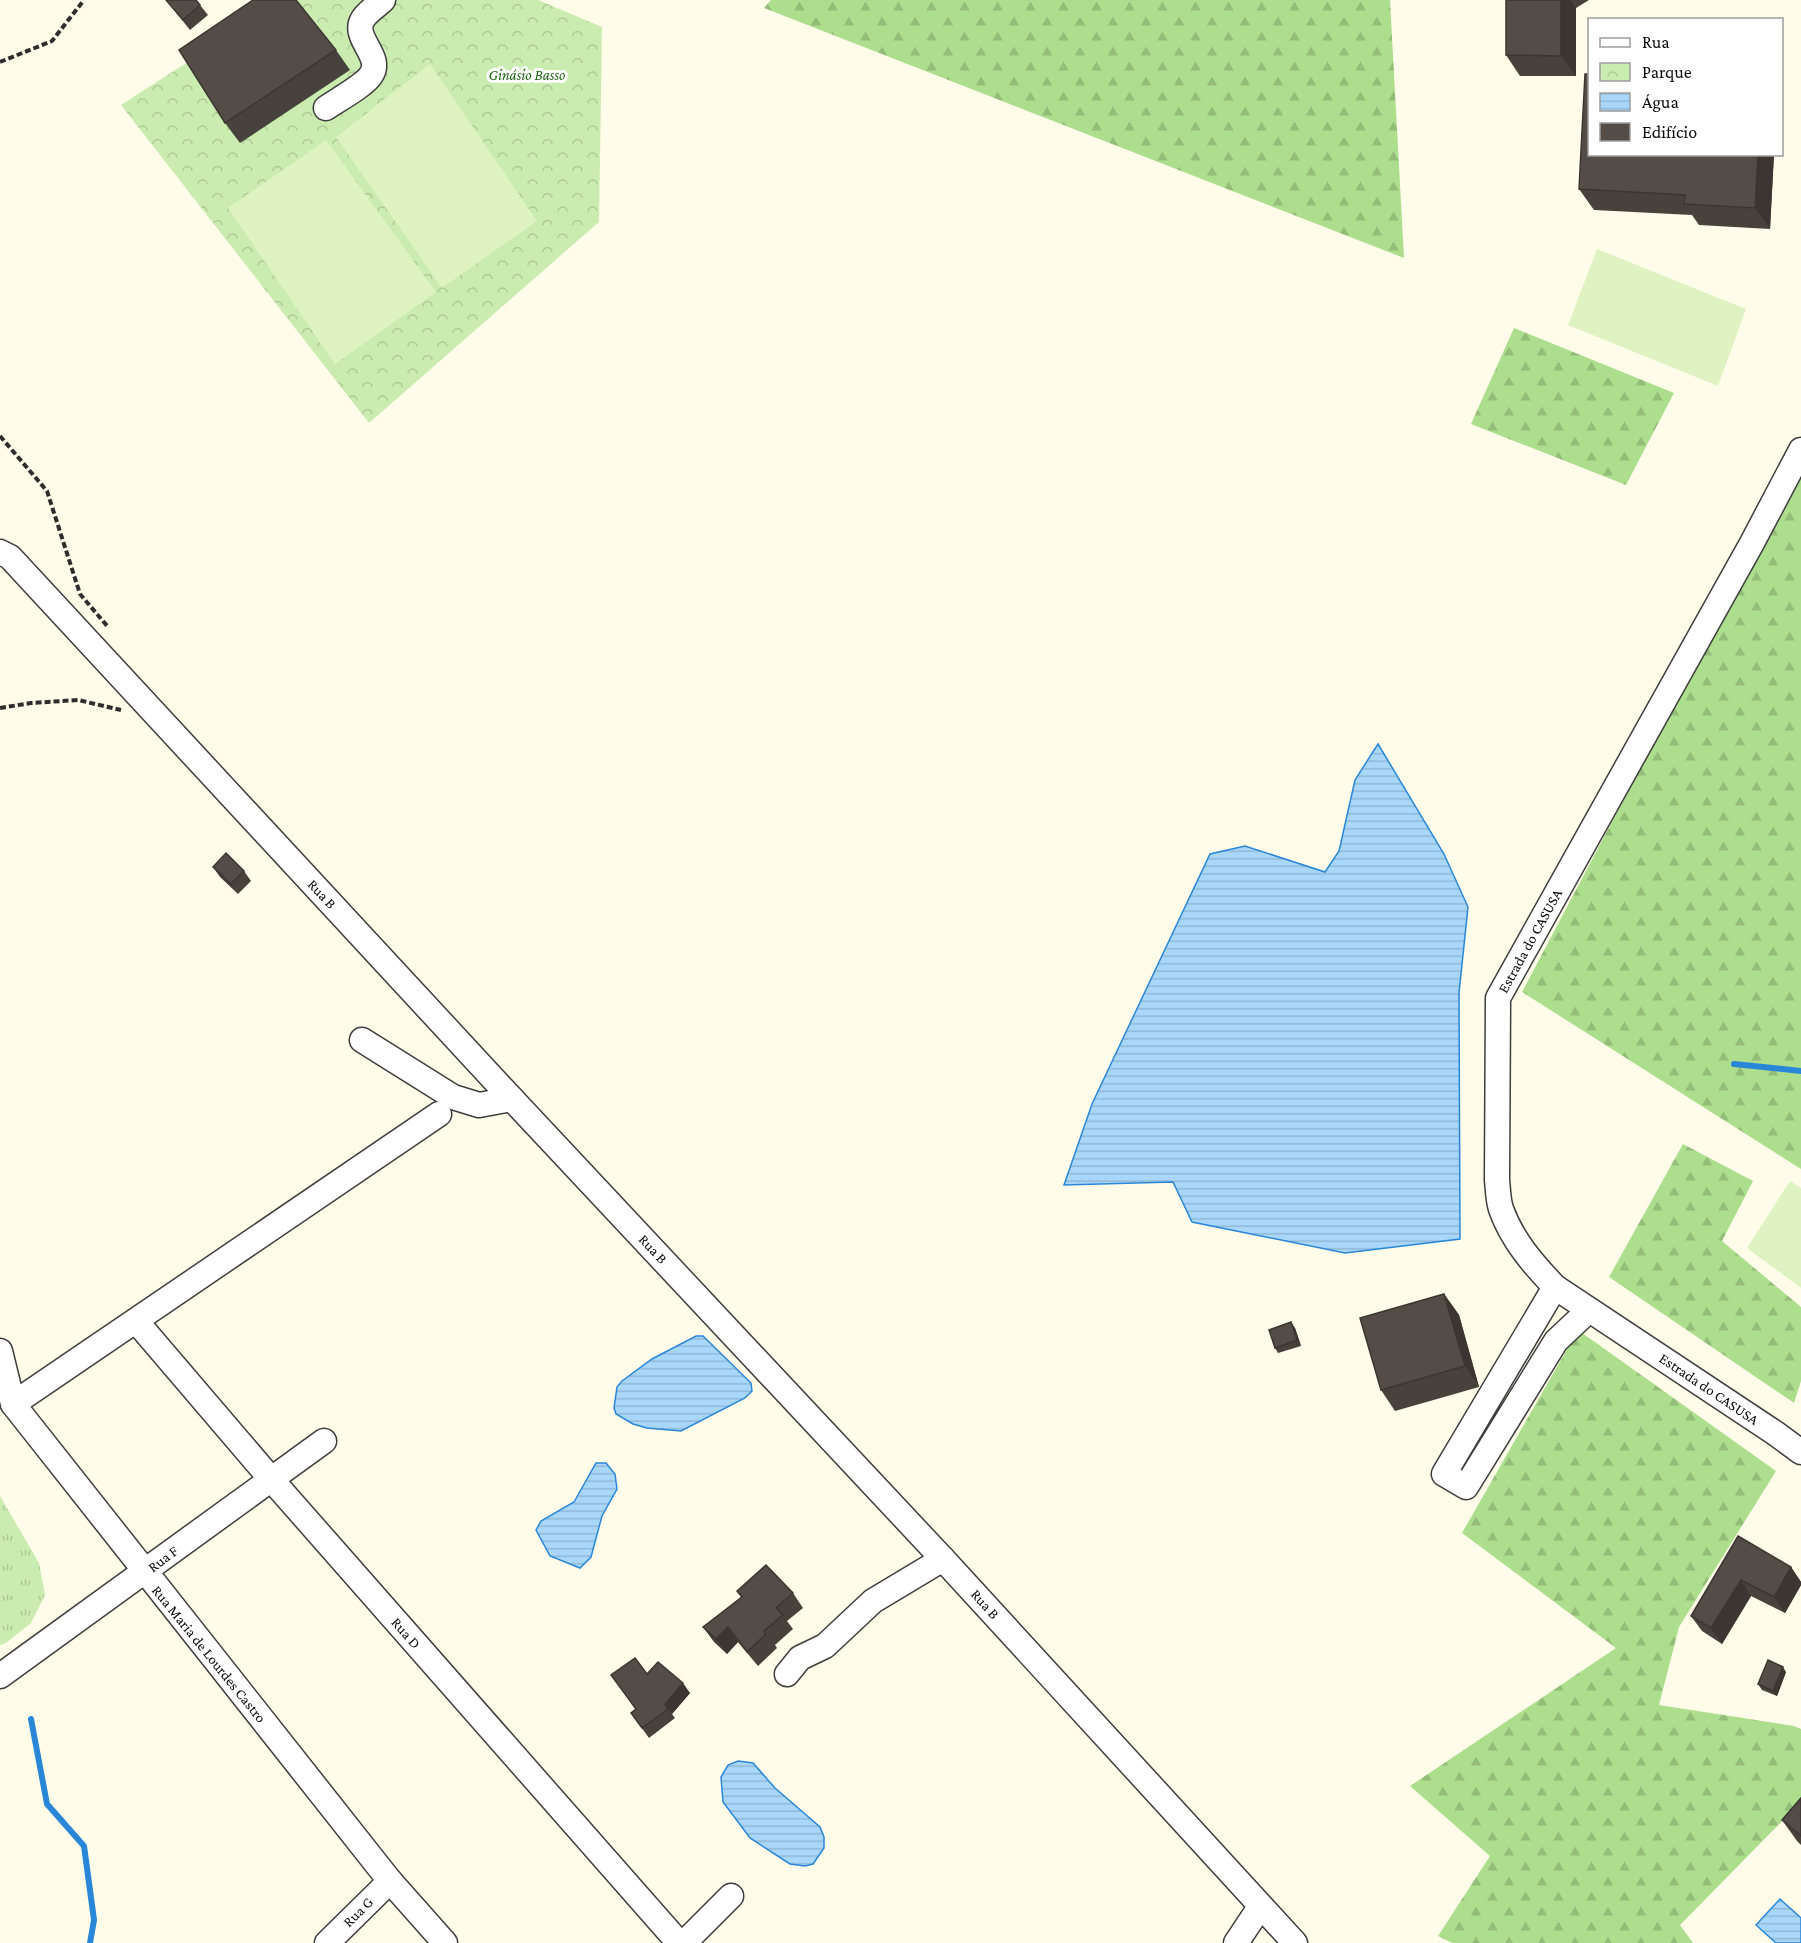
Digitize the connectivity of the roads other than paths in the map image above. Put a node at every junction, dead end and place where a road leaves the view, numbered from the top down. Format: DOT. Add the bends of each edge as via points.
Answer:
graph roads {
  1 [pos="383,0"];
  2 [pos="326,108"];
  3 [pos="1801,450"];
  4 [pos="5,555"];
  5 [pos="362,1040"];
  6 [pos="512,1099"];
  7 [pos="439,1114"];
  8 [pos="1555,1287"];
  9 [pos="1589,1310"];
  10 [pos="136,1321"];
  11 [pos="1532,1326"];
  12 [pos="1556,1341"];
  13 [pos="0,1351"];
  14 [pos="12,1404"];
  15 [pos="324,1441"];
  16 [pos="1801,1452"];
  17 [pos="271,1479"];
  18 [pos="943,1559"];
  19 [pos="144,1573"];
  20 [pos="787,1674"];
  21 [pos="0,1676"];
  22 [pos="390,1881"];
  23 [pos="731,1896"];
  24 [pos="1260,1907"];
  25 [pos="327,1943"];
  26 [pos="445,1943"];
  27 [pos="681,1943"];
  28 [pos="1236,1943"];
  29 [pos="1295,1943"];
  1 -- 2 [label="street" via="360,24 373,58 370,77"];
  3 -- 8 [label="street, Estrada do CASUSA" via="1498,998 1500,1207 1530,1261"];
  4 -- 6 [label="street, Rua B"];
  5 -- 6 [label="street" via="453,1097 478,1105"];
  6 -- 18 [label="street, Rua B"];
  7 -- 10 [label="street"];
  8 -- 9 [label="street, Estrada do CASUSA"];
  8 -- 11 [label="street"];
  9 -- 12 [label="street"];
  9 -- 16 [label="street, Estrada do CASUSA"];
  10 -- 14 [label="street"];
  10 -- 17 [label="street, Rua D"];
  11 -- 12 [label="street"];
  11 -- 12 [label="street" via="1444,1474 1466,1487"];
  13 -- 14 [label="street, Rua Maria de Lourdes Castro"];
  14 -- 19 [label="street, Rua Maria de Lourdes Castro"];
  15 -- 17 [label="street, Rua F"];
  17 -- 19 [label="street, Rua F"];
  17 -- 27 [label="street, Rua D"];
  18 -- 20 [label="street" via="873,1601 825,1646 800,1658"];
  18 -- 24 [label="street, Rua B"];
  19 -- 21 [label="street, Rua F"];
  19 -- 22 [label="street, Rua Maria de Lourdes Castro"];
  22 -- 25 [label="street, Rua G"];
  22 -- 26 [label="street, Rua Maria de Lourdes Castro"];
  23 -- 27 [label="street"];
  24 -- 28 [label="street"];
  24 -- 29 [label="street, Rua B"];
}
